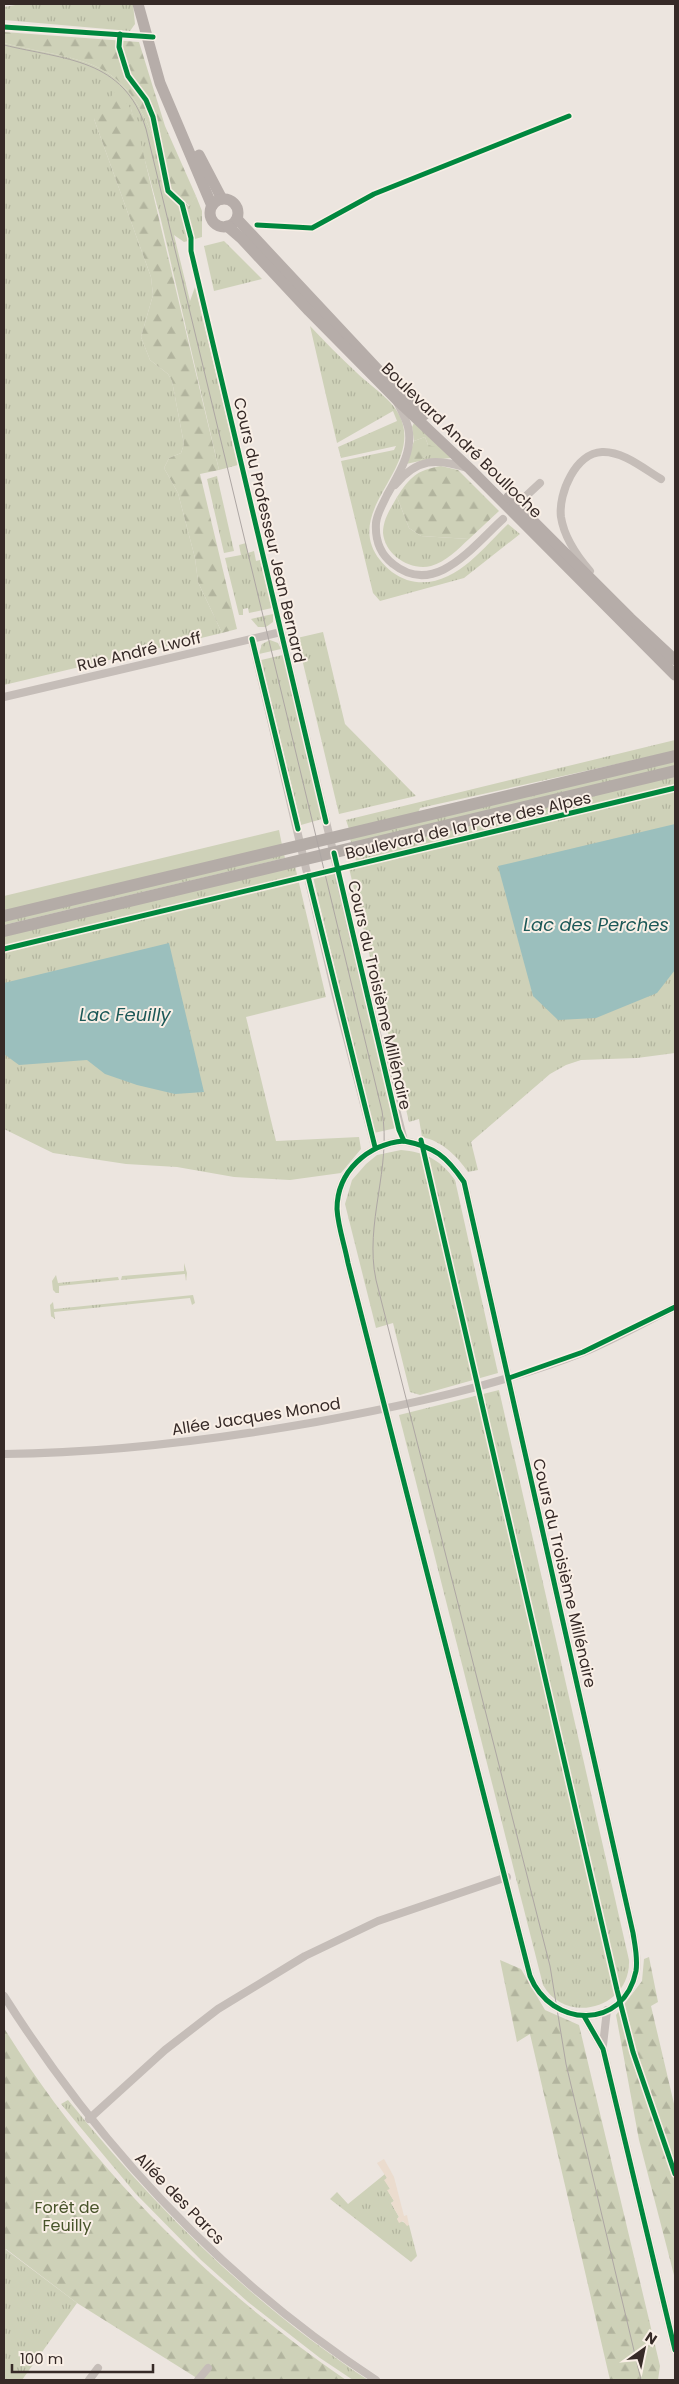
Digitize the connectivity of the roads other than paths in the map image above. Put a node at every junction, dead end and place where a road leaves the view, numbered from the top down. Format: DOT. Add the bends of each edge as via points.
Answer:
graph roads {
  1 [pos="138,4"];
  2 [pos="144,4"];
  3 [pos="222,199"];
  4 [pos="212,206"];
  5 [pos="237,219"];
  6 [pos="227,226"];
  7 [pos="397,400"];
  8 [pos="470,469"];
  9 [pos="661,479"];
  10 [pos="540,483"];
  11 [pos="388,494"];
  12 [pos="526,496"];
  13 [pos="503,519"];
  14 [pos="630,618"];
  15 [pos="281,632"];
  16 [pos="252,639"];
  17 [pos="675,660"];
  18 [pos="675,675"];
  19 [pos="4,697"];
  20 [pos="675,756"];
  21 [pos="675,771"];
  22 [pos="330,838"];
  23 [pos="301,846"];
  24 [pos="334,853"];
  25 [pos="304,860"];
  26 [pos="4,916"];
  27 [pos="4,931"];
  28 [pos="404,1141"];
  29 [pos="375,1147"];
  30 [pos="675,1307"];
  31 [pos="509,1378"];
  32 [pos="386,1409"];
  33 [pos="4,1454"];
  34 [pos="507,1878"];
  35 [pos="4,1996"];
  36 [pos="607,2010"];
  37 [pos="584,2016"];
  38 [pos="603,2049"];
  39 [pos="89,2119"];
  40 [pos="675,2350"];
  41 [pos="98,2368"];
  42 [pos="208,2368"];
  43 [pos="89,2380"];
  44 [pos="198,2380"];
  45 [pos="376,2380"];
  1 -- 4 [label="main road, Boulevard André Boulloche" via="160,83"];
  2 -- 3 [label="main road, Boulevard André Boulloche" via="174,100 190,139"];
  3 -- 4 [label="main road"];
  3 -- 5 [label="main road, Boulevard André Boulloche" via="236,204"];
  4 -- 6 [label="main road, Boulevard André Boulloche" via="210,215 213,221"];
  5 -- 6 [label="main road"];
  5 -- 14 [label="main road, Boulevard André Boulloche" via="396,389"];
  6 -- 7 [label="main road, Boulevard André Boulloche"];
  7 -- 8 [label="main road, Boulevard André Boulloche"];
  7 -- 11 [label="street" via="408,427 409,445"];
  8 -- 11 [label="street" via="446,461 426,462 409,472"];
  8 -- 18 [label="main road, Boulevard André Boulloche"];
  9 -- 14 [label="street" via="620,454 589,454 575,467 565,493 561,516 567,537 580,559"];
  10 -- 12 [label="street"];
  11 -- 13 [label="street" via="376,522 379,546 387,560 401,571 420,577 440,573"];
  14 -- 17 [label="main road, Boulevard André Boulloche"];
  15 -- 16 [label="street, Rue André Lwoff"];
  15 -- 22 [label="street, Cours du Professeur Jean Bernard"];
  16 -- 19 [label="street, Rue André Lwoff"];
  16 -- 23 [label="street"];
  20 -- 22 [label="main road, Boulevard de la Porte des Alpes"];
  21 -- 24 [label="main road, Boulevard de la Porte des Alpes"];
  22 -- 23 [label="main road, Boulevard de la Porte des Alpes"];
  22 -- 24 [label="street, Cours du Professeur Jean Bernard"];
  23 -- 25 [label="street"];
  23 -- 26 [label="main road, Boulevard de la Porte des Alpes"];
  24 -- 25 [label="main road, Boulevard de la Porte des Alpes"];
  24 -- 28 [label="street, Cours du Troisième Millénaire"];
  25 -- 27 [label="main road, Boulevard de la Porte des Alpes"];
  25 -- 29 [label="street"];
  28 -- 29 [label="street, Cours du Troisième Millénaire"];
  28 -- 31 [label="street, Cours du Troisième Millénaire" via="440,1153 464,1182"];
  29 -- 32 [label="street, Cours du Troisième Millénaire" via="350,1170 341,1185 337,1211"];
  30 -- 31 [label="street, Allée Jacques Monod" via="583,1352"];
  31 -- 32 [label="street, Allée Jacques Monod"];
  31 -- 36 [label="street, Cours du Troisième Millénaire" via="638,1960 630,1988 621,2001"];
  32 -- 33 [label="street, Allée Jacques Monod" via="259,1432 163,1444"];
  32 -- 34 [label="street, Cours du Troisième Millénaire"];
  34 -- 37 [label="street, Cours du Troisième Millénaire" via="535,1988 557,2009"];
  34 -- 39 [label="street" via="378,1921 304,1956 218,2009 165,2050"];
  35 -- 39 [label="street, Allée des Parcs"];
  36 -- 37 [label="street, Cours du Troisième Millénaire"];
  36 -- 38 [label="street"];
  37 -- 38 [label="street"];
  38 -- 40 [label="street"];
  39 -- 45 [label="street, Allée des Parcs" via="168,2209 234,2272 328,2348"];
  41 -- 43 [label="street"];
  42 -- 44 [label="street"];
}
